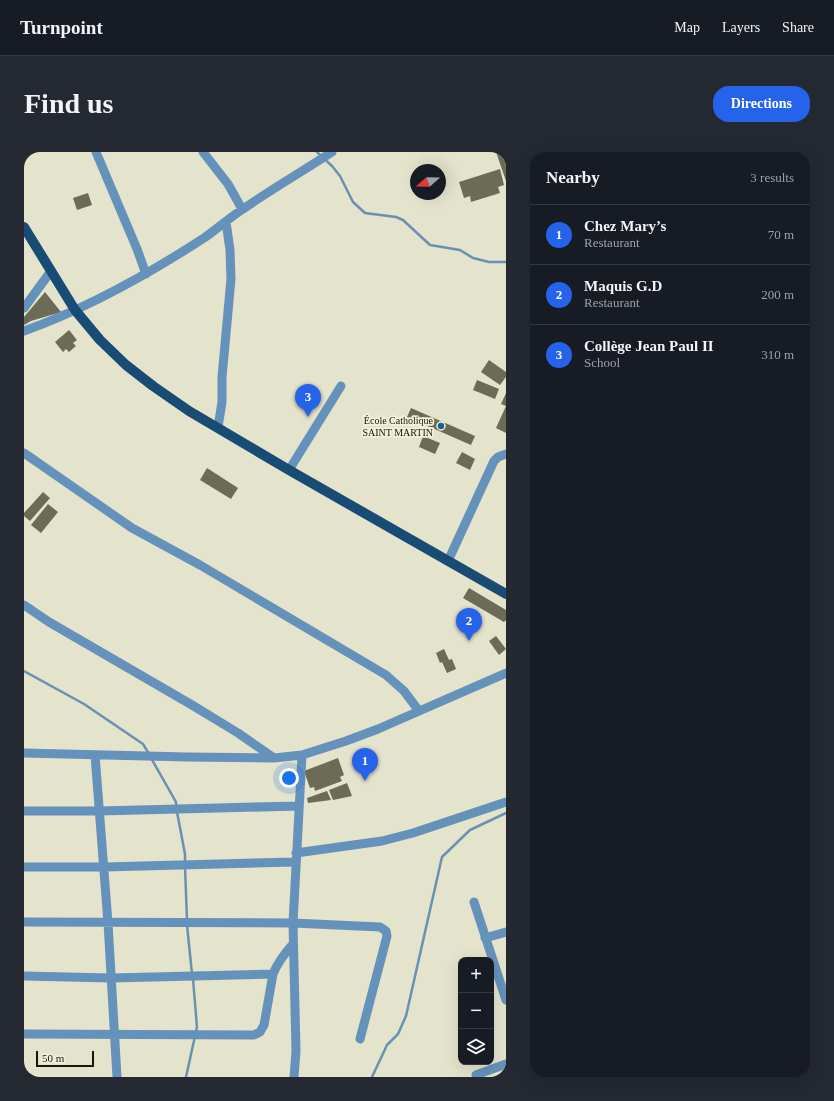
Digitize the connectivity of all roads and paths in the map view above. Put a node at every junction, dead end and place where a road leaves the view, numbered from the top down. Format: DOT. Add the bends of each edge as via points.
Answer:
graph roads {
  1 [pos="96,152"];
  2 [pos="203,152"];
  3 [pos="332,152"];
  4 [pos="242,209"];
  5 [pos="226,222"];
  6 [pos="24,227"];
  7 [pos="50,271"];
  8 [pos="146,274"];
  9 [pos="24,308"];
  10 [pos="75,310"];
  11 [pos="24,331"];
  12 [pos="341,386"];
  13 [pos="218,427"];
  14 [pos="24,453"];
  15 [pos="506,454"];
  16 [pos="289,470"];
  17 [pos="448,561"];
  18 [pos="506,594"];
  19 [pos="24,606"];
  20 [pos="506,673"];
  21 [pos="418,711"];
  22 [pos="24,753"];
  23 [pos="95,755"];
  24 [pos="302,755"];
  25 [pos="274,758"];
  26 [pos="506,802"];
  27 [pos="299,806"];
  28 [pos="24,811"];
  29 [pos="99,811"];
  30 [pos="296,858"];
  31 [pos="24,867"];
  32 [pos="104,867"];
  33 [pos="474,902"];
  34 [pos="24,922"];
  35 [pos="108,923"];
  36 [pos="293,923"];
  37 [pos="506,932"];
  38 [pos="485,938"];
  39 [pos="293,944"];
  40 [pos="273,974"];
  41 [pos="24,976"];
  42 [pos="111,978"];
  43 [pos="506,1000"];
  44 [pos="24,1034"];
  45 [pos="115,1035"];
  46 [pos="360,1039"];
  47 [pos="506,1064"];
  48 [pos="476,1075"];
  49 [pos="117,1077"];
  50 [pos="294,1077"];
  1 -- 8 [label="street"];
  2 -- 4 [label="street" via="228,184"];
  3 -- 4 [label="street"];
  4 -- 5 [label="street"];
  5 -- 8 [label="street"];
  5 -- 13 [label="street" via="230,250 230,279"];
  6 -- 7 [label="main road"];
  7 -- 9 [label="street"];
  7 -- 10 [label="main road"];
  8 -- 10 [label="street"];
  10 -- 11 [label="street"];
  10 -- 13 [label="main road" via="100,340 126,365 189,411"];
  12 -- 16 [label="street"];
  13 -- 16 [label="main road"];
  14 -- 21 [label="street" via="132,528 200,565 386,675 404,691"];
  15 -- 17 [label="street" via="494,461"];
  16 -- 17 [label="main road"];
  17 -- 18 [label="main road"];
  19 -- 25 [label="street" via="238,733"];
  20 -- 21 [label="street"];
  21 -- 24 [label="street" via="378,729"];
  22 -- 23 [label="street"];
  23 -- 25 [label="street"];
  23 -- 29 [label="street"];
  24 -- 25 [label="street"];
  24 -- 27 [label="street"];
  26 -- 30 [label="street" via="413,833"];
  27 -- 29 [label="street"];
  27 -- 30 [label="street"];
  28 -- 29 [label="street"];
  29 -- 32 [label="street"];
  30 -- 32 [label="street"];
  30 -- 36 [label="street"];
  31 -- 32 [label="street"];
  32 -- 35 [label="street"];
  33 -- 38 [label="street"];
  34 -- 35 [label="street"];
  35 -- 36 [label="street"];
  35 -- 42 [label="street"];
  36 -- 39 [label="street"];
  36 -- 46 [label="street" via="380,927 386,931 387,936"];
  37 -- 38 [label="street"];
  38 -- 43 [label="street"];
  39 -- 40 [label="street" via="277,964"];
  39 -- 50 [label="street" via="296,1051"];
  40 -- 42 [label="street"];
  40 -- 45 [label="street" via="264,1025 260,1032 254,1035"];
  41 -- 42 [label="street"];
  42 -- 45 [label="street"];
  44 -- 45 [label="street"];
  45 -- 49 [label="street"];
  47 -- 48 [label="street"];
}
